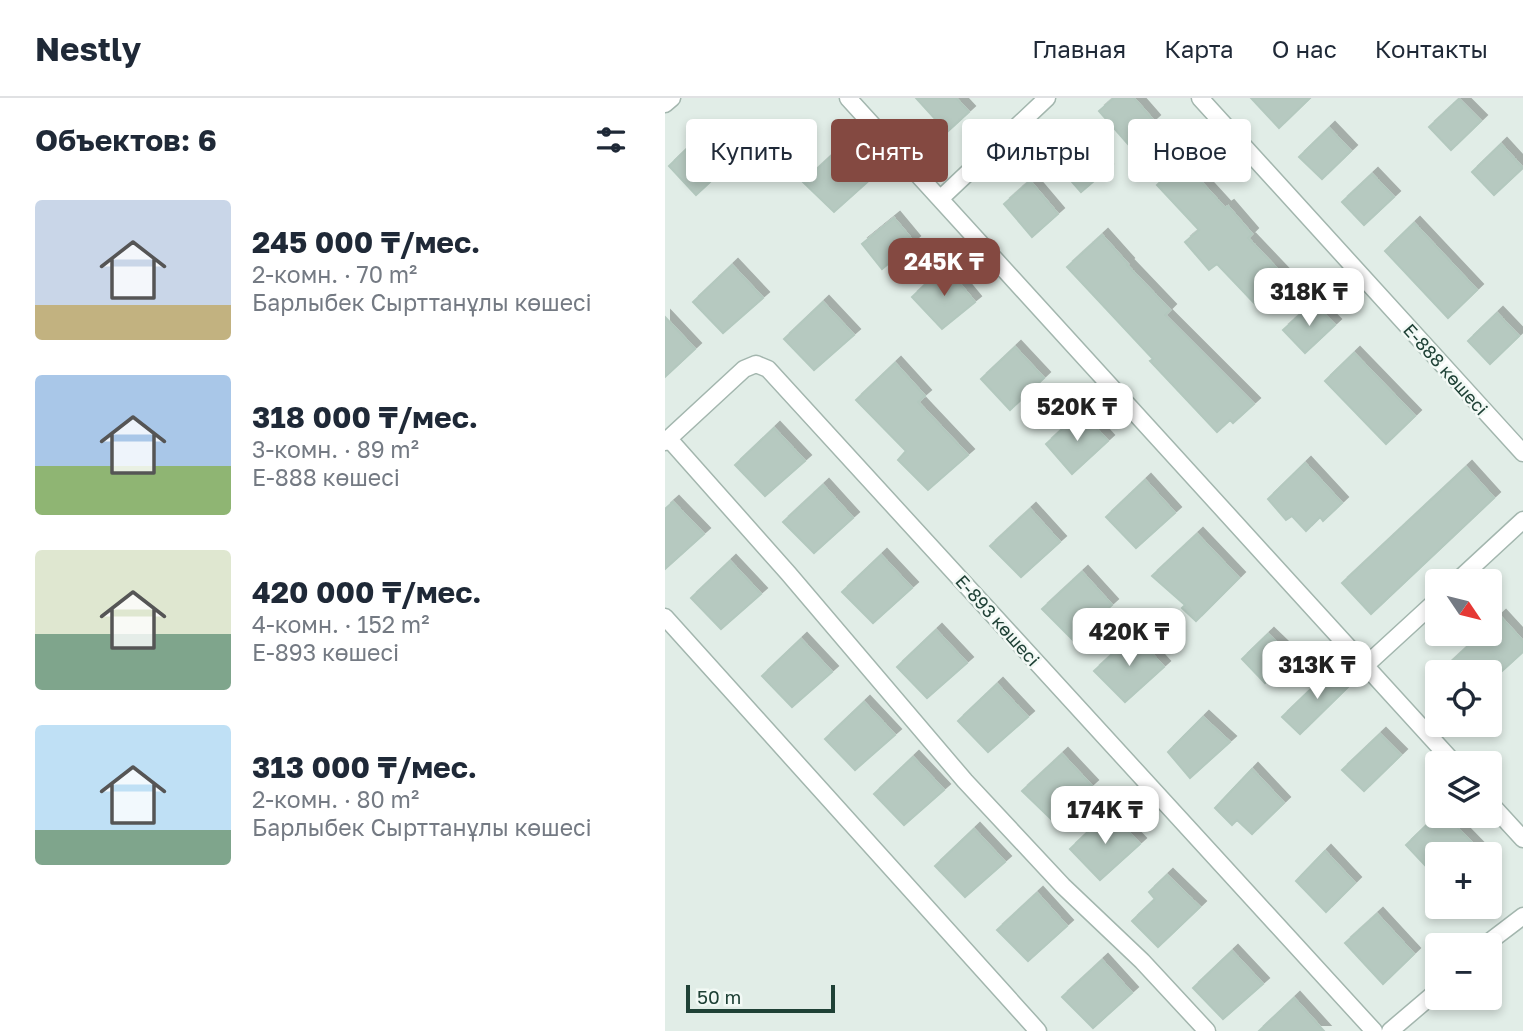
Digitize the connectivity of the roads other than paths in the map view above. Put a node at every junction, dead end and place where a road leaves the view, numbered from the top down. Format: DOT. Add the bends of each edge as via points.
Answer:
graph roads {
  1 [pos="672,98"];
  2 [pos="848,98"];
  3 [pos="1047,98"];
  4 [pos="1200,98"];
  5 [pos="665,104"];
  6 [pos="940,199"];
  7 [pos="667,441"];
  8 [pos="1523,453"];
  9 [pos="1523,520"];
  10 [pos="1470,569"];
  11 [pos="1425,611"];
  12 [pos="665,617"];
  13 [pos="1365,666"];
  14 [pos="1443,751"];
  15 [pos="1502,816"];
  16 [pos="1523,839"];
  17 [pos="1523,916"];
  18 [pos="1501,933"];
  19 [pos="1425,1001"];
  20 [pos="1038,1031"];
  21 [pos="1207,1031"];
  22 [pos="1374,1031"];
  23 [pos="1390,1031"];
  1 -- 5 [label="street"];
  2 -- 6 [label="street"];
  3 -- 6 [label="street"];
  4 -- 8 [label="street, Е-888 көшесі"];
  6 -- 13 [label="street"];
  7 -- 21 [label="street" via="788,573 965,781"];
  7 -- 22 [label="street, Е-893 көшесі" via="744,369 756,364 768,369"];
  9 -- 10 [label="street"];
  11 -- 13 [label="street"];
  12 -- 20 [label="street"];
  13 -- 14 [label="street"];
  15 -- 16 [label="street"];
  17 -- 18 [label="street"];
  19 -- 23 [label="street"];
}
